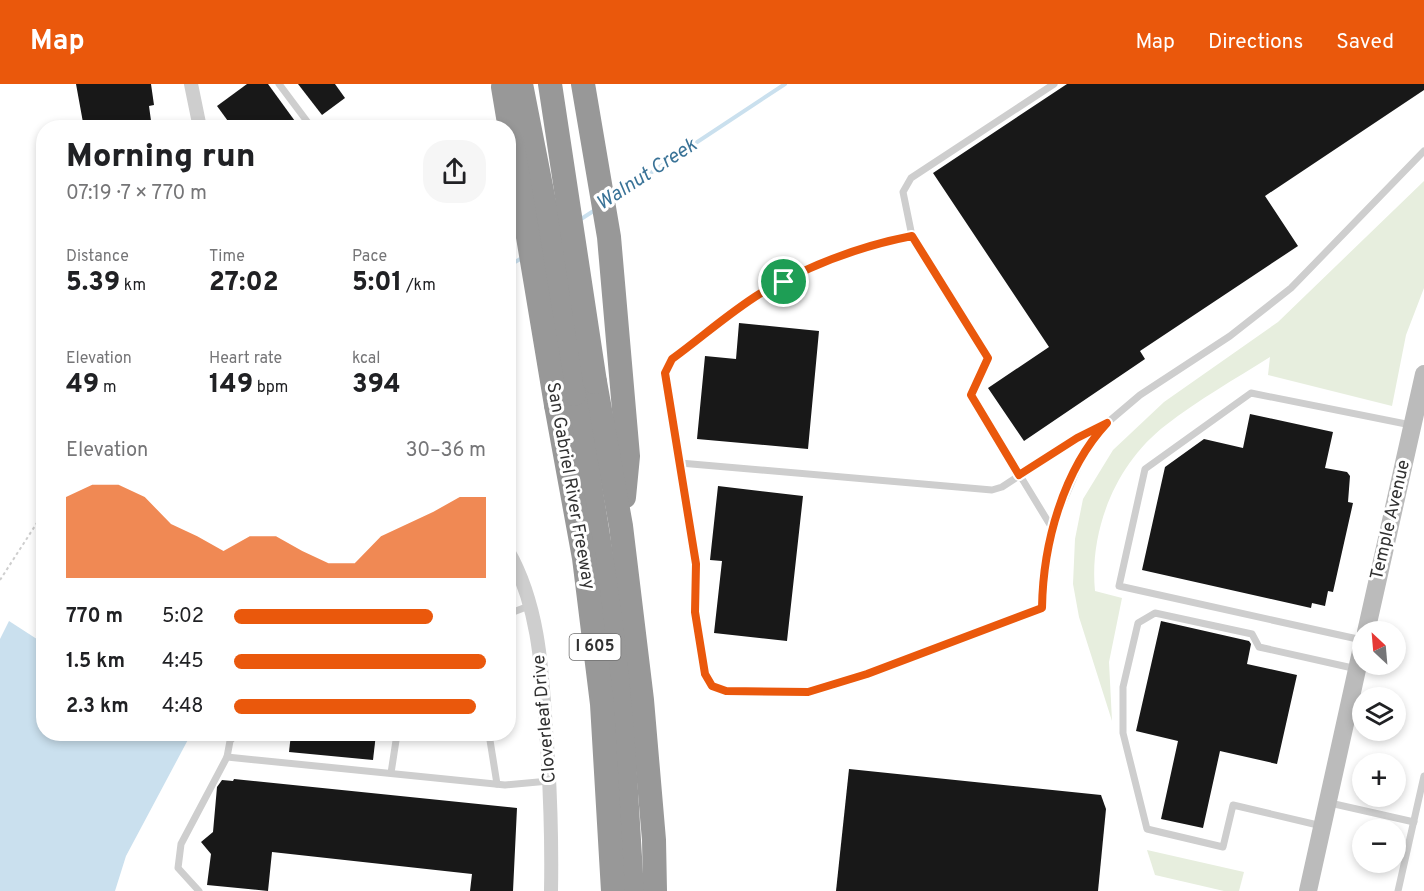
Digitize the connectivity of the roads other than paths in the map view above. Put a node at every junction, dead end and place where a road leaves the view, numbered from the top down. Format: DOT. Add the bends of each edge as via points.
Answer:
graph roads {
  1 [pos="191,84"];
  2 [pos="279,84"];
  3 [pos="550,84"];
  4 [pos="584,84"];
  5 [pos="1054,84"];
  6 [pos="509,85"];
  7 [pos="198,120"];
  8 [pos="306,120"];
  9 [pos="1424,151"];
  10 [pos="912,236"];
  11 [pos="1424,374"];
  12 [pos="580,393"];
  13 [pos="1107,423"];
  14 [pos="1412,425"];
  15 [pos="680,464"];
  16 [pos="1019,475"];
  17 [pos="621,526"];
  18 [pos="1052,528"];
  19 [pos="516,571"];
  20 [pos="530,606"];
  21 [pos="516,611"];
  22 [pos="1367,621"];
  23 [pos="1352,638"];
  24 [pos="1352,668"];
  25 [pos="1356,675"];
  26 [pos="230,741"];
  27 [pos="396,741"];
  28 [pos="490,741"];
  29 [pos="226,757"];
  30 [pos="391,773"];
  31 [pos="1424,776"];
  32 [pos="550,781"];
  33 [pos="496,784"];
  34 [pos="1328,803"];
  35 [pos="1414,822"];
  36 [pos="1322,826"];
  37 [pos="199,891"];
  38 [pos="551,891"];
  39 [pos="613,891"];
  40 [pos="632,891"];
  41 [pos="640,891"];
  42 [pos="655,891"];
  43 [pos="1308,891"];
  44 [pos="1398,891"];
  1 -- 7 [label="street"];
  2 -- 8 [label="lane"];
  3 -- 12 [label="highway, San Gabriel River Freeway / I 605, bridge"];
  4 -- 17 [label="highway" via="609,237 628,456"];
  5 -- 10 [label="lane" via="911,178 903,192"];
  6 -- 12 [label="highway, San Gabriel River Freeway / I 605, bridge"];
  9 -- 13 [label="lane" via="1291,288 1230,336 1140,395"];
  10 -- 15 [label="lane" via="879,242 833,259 760,294 672,359 665,373"];
  10 -- 16 [label="lane" via="988,358 971,395"];
  11 -- 14 [label="main road, Temple Avenue"];
  12 -- 17 [label="highway, San Gabriel River Freeway / I 605"];
  12 -- 39 [label="highway, San Gabriel River Freeway / I 605" via="584,558 602,704"];
  12 -- 40 [label="highway" via="613,643"];
  12 -- 41 [label="highway" via="586,404 609,541 627,686"];
  13 -- 16 [label="lane"];
  13 -- 18 [label="lane" via="1089,442"];
  14 -- 22 [label="main road, Temple Avenue"];
  14 -- 23 [label="lane" via="1251,393 1145,469 1119,586"];
  15 -- 16 [label="lane" via="992,490"];
  15 -- 18 [label="lane" via="696,564 695,612 705,674 712,686 726,691 808,692 1042,608"];
  16 -- 18 [label="lane"];
  17 -- 42 [label="highway, San Gabriel River Freeway / I 605" via="642,700"];
  19 -- 20 [label="street, Cloverleaf Drive"];
  20 -- 21 [label="lane"];
  20 -- 32 [label="street, Cloverleaf Drive" via="541,653"];
  24 -- 36 [label="lane" via="1259,647 1252,634 1155,613 1138,623 1123,687 1123,733 1148,829 1223,847 1233,805"];
  25 -- 34 [label="main road"];
  26 -- 29 [label="lane"];
  27 -- 30 [label="lane"];
  28 -- 33 [label="lane"];
  29 -- 30 [label="lane"];
  29 -- 37 [label="lane" via="181,844 178,868"];
  30 -- 33 [label="lane"];
  31 -- 35 [label="lane"];
  32 -- 33 [label="lane"];
  32 -- 38 [label="street, Cloverleaf Drive"];
  34 -- 35 [label="lane"];
  34 -- 36 [label="main road"];
  35 -- 44 [label="lane"];
  36 -- 43 [label="main road"];
}
